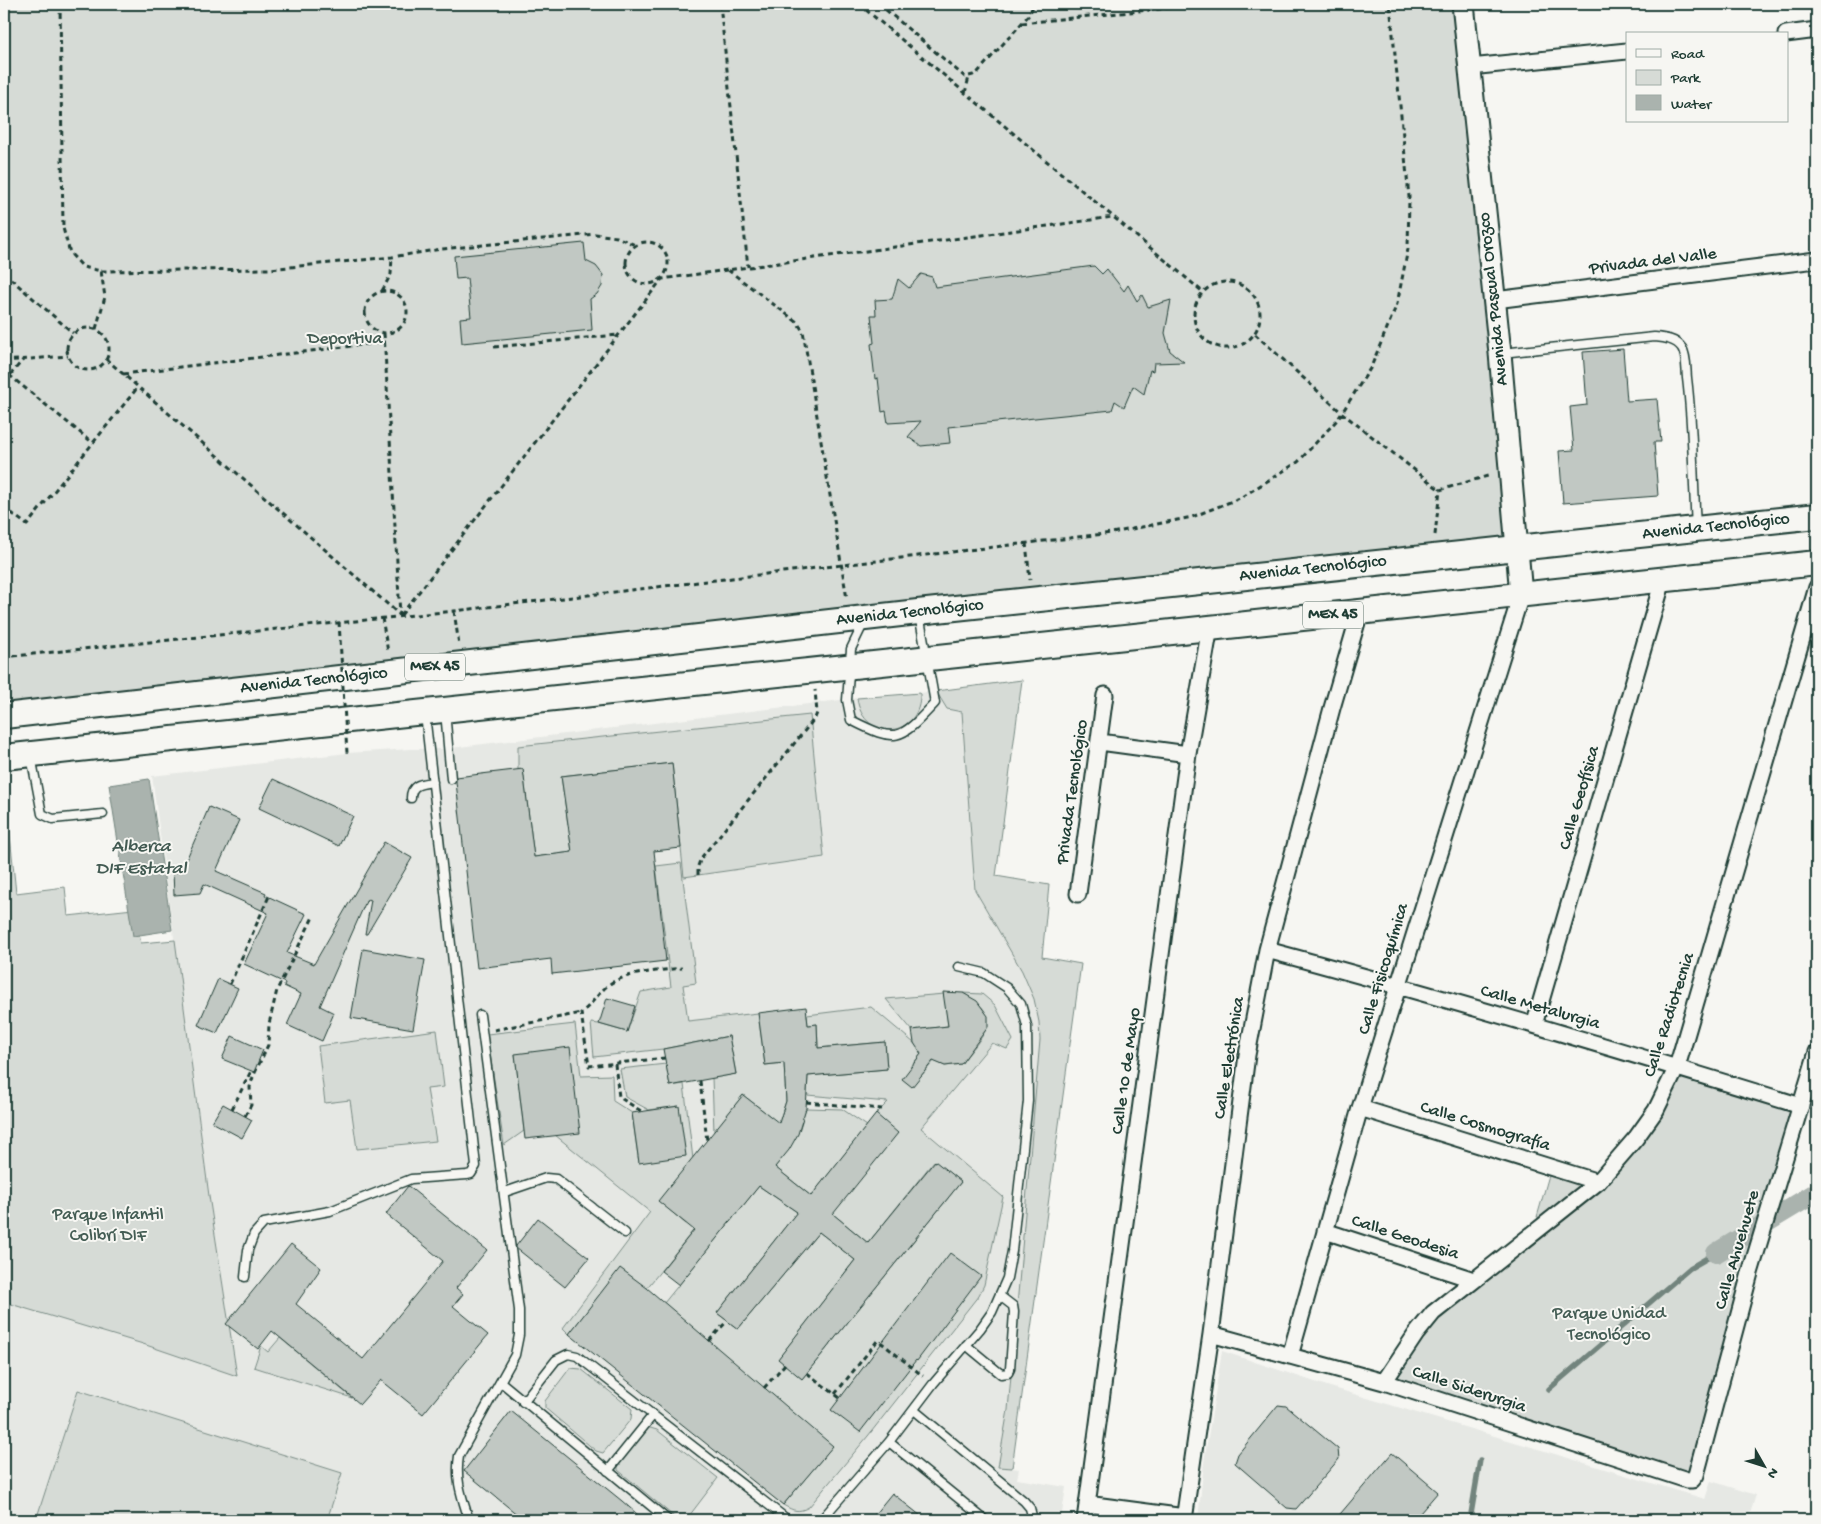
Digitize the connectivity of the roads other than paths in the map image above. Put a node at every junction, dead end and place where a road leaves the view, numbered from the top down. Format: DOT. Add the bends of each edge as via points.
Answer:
graph roads {
  1 [pos="1463,4"];
  2 [pos="1817,30"];
  3 [pos="1788,34"];
  4 [pos="1626,51"];
  5 [pos="1470,68"];
  6 [pos="1816,260"];
  7 [pos="1495,300"];
  8 [pos="1500,354"];
  9 [pos="1817,516"];
  10 [pos="1696,528"];
  11 [pos="1518,547"];
  12 [pos="1817,563"];
  13 [pos="1663,580"];
  14 [pos="1817,587"];
  15 [pos="1521,595"];
  16 [pos="918,612"];
  17 [pos="1360,612"];
  18 [pos="858,619"];
  19 [pos="1210,628"];
  20 [pos="927,659"];
  21 [pos="849,668"];
  22 [pos="1105,695"];
  23 [pos="435,711"];
  24 [pos="4,716"];
  25 [pos="1100,742"];
  26 [pos="31,754"];
  27 [pos="1188,754"];
  28 [pos="4,757"];
  29 [pos="451,779"];
  30 [pos="432,782"];
  31 [pos="411,798"];
  32 [pos="103,814"];
  33 [pos="1078,894"];
  34 [pos="1266,950"];
  35 [pos="959,967"];
  36 [pos="1398,986"];
  37 [pos="480,1015"];
  38 [pos="1534,1025"];
  39 [pos="1817,1052"];
  40 [pos="1677,1067"];
  41 [pos="1801,1106"];
  42 [pos="1360,1108"];
  43 [pos="1598,1182"];
  44 [pos="505,1192"];
  45 [pos="1325,1232"];
  46 [pos="625,1233"];
  47 [pos="245,1277"];
  48 [pos="1474,1280"];
  49 [pos="1000,1296"];
  50 [pos="1212,1334"];
  51 [pos="966,1345"];
  52 [pos="1290,1356"];
  53 [pos="501,1382"];
  54 [pos="1384,1382"];
  55 [pos="523,1402"];
  56 [pos="914,1410"];
  57 [pos="653,1415"];
  58 [pos="889,1442"];
  59 [pos="1701,1460"];
  60 [pos="608,1471"];
  61 [pos="1087,1504"];
  62 [pos="1185,1519"];
  63 [pos="470,1520"];
  64 [pos="668,1520"];
  65 [pos="788,1520"];
  66 [pos="821,1520"];
  67 [pos="985,1520"];
  68 [pos="1033,1520"];
  69 [pos="1085,1520"];
  1 -- 5 [label="main road, Avenida Pascual Orozco"];
  2 -- 3 [label="street"];
  4 -- 5 [label="street"];
  5 -- 7 [label="main road, Avenida Pascual Orozco"];
  6 -- 7 [label="street, Privada del Valle"];
  7 -- 8 [label="main road, Avenida Pascual Orozco"];
  8 -- 10 [label="lane" via="1654,337 1666,338 1682,348 1689,391"];
  8 -- 11 [label="main road, Avenida Pascual Orozco"];
  9 -- 10 [label="main road, Avenida Tecnológico / MEX 45"];
  10 -- 11 [label="main road, Avenida Tecnológico / MEX 45"];
  11 -- 15 [label="main road, Avenida Pascual Orozco"];
  11 -- 16 [label="main road, Avenida Tecnológico / MEX 45"];
  12 -- 13 [label="main road, MEX 45"];
  13 -- 15 [label="main road, MEX 45"];
  13 -- 38 [label="street, Calle Geofísica"];
  14 -- 40 [label="street, Calle Radiotecnia"];
  15 -- 17 [label="main road, MEX 45"];
  15 -- 36 [label="street, Calle Fisicoquímica"];
  16 -- 18 [label="main road, Avenida Tecnológico / MEX 45"];
  16 -- 20 [label="lane"];
  17 -- 19 [label="main road, MEX 45"];
  17 -- 34 [label="street, Calle Electrónica"];
  18 -- 21 [label="lane"];
  18 -- 24 [label="main road, Avenida Tecnológico / MEX 45"];
  19 -- 20 [label="main road, MEX 45"];
  19 -- 27 [label="street, Calle 10 de Mayo"];
  20 -- 21 [label="main road, MEX 45"];
  20 -- 21 [label="lane" via="935,703 910,728 892,736 850,720 846,700"];
  21 -- 23 [label="main road, MEX 45"];
  22 -- 25 [label="street, Privada Tecnológico"];
  23 -- 26 [label="main road, MEX 45"];
  23 -- 29 [label="lane"];
  23 -- 30 [label="lane"];
  25 -- 27 [label="street"];
  25 -- 33 [label="street, Privada Tecnológico"];
  26 -- 28 [label="main road, MEX 45"];
  26 -- 32 [label="lane" via="42,814 53,819"];
  27 -- 61 [label="street, Calle 10 de Mayo"];
  30 -- 31 [label="lane" via="414,787"];
  30 -- 47 [label="lane" via="476,1166 471,1174 412,1180 330,1211 264,1223 254,1234 248,1250"];
  34 -- 36 [label="street, Calle Metalurgia"];
  34 -- 50 [label="street, Calle Electrónica" via="1247,1055"];
  35 -- 49 [label="lane" via="984,972 1007,988 1020,1004 1027,1026 1028,1101 1012,1251"];
  36 -- 38 [label="street, Calle Metalurgia"];
  36 -- 42 [label="street, Calle Fisicoquímica"];
  37 -- 44 [label="lane"];
  38 -- 40 [label="street, Calle Metalurgia"];
  39 -- 41 [label="street, Calle Ahuehuete"];
  40 -- 41 [label="street, Calle Metalurgia"];
  40 -- 43 [label="street, Calle Radiotecnia" via="1656,1110"];
  41 -- 59 [label="street, Calle Ahuehuete" via="1750,1273"];
  42 -- 43 [label="street, Calle Cosmografía"];
  42 -- 45 [label="street, Calle Fisicoquímica"];
  43 -- 48 [label="street, Calle Radiotecnia"];
  44 -- 46 [label="lane" via="546,1178 556,1178"];
  44 -- 53 [label="lane" via="519,1335 515,1355"];
  45 -- 48 [label="street, Calle Geodesia"];
  45 -- 52 [label="street, Calle Fisicoquímica"];
  48 -- 54 [label="street, Calle Radiotecnia" via="1425,1322"];
  49 -- 51 [label="lane" via="992,1312"];
  49 -- 51 [label="lane" via="1013,1306 1014,1312 1008,1373 1001,1374"];
  50 -- 52 [label="street, Calle Siderurgia"];
  50 -- 62 [label="street, Calle Electrónica"];
  51 -- 56 [label="lane"];
  52 -- 54 [label="street, Calle Siderurgia"];
  53 -- 55 [label="lane"];
  53 -- 63 [label="lane" via="458,1456 458,1483"];
  54 -- 59 [label="street, Calle Siderurgia" via="1687,1480 1696,1475"];
  55 -- 57 [label="lane" via="556,1360 568,1354 577,1356"];
  55 -- 60 [label="lane"];
  56 -- 58 [label="lane"];
  56 -- 68 [label="lane" via="1024,1501"];
  57 -- 60 [label="lane"];
  57 -- 65 [label="lane"];
  58 -- 66 [label="lane"];
  58 -- 67 [label="lane"];
  60 -- 64 [label="lane"];
  61 -- 62 [label="street"];
  61 -- 69 [label="street, Calle 10 de Mayo"];
}
